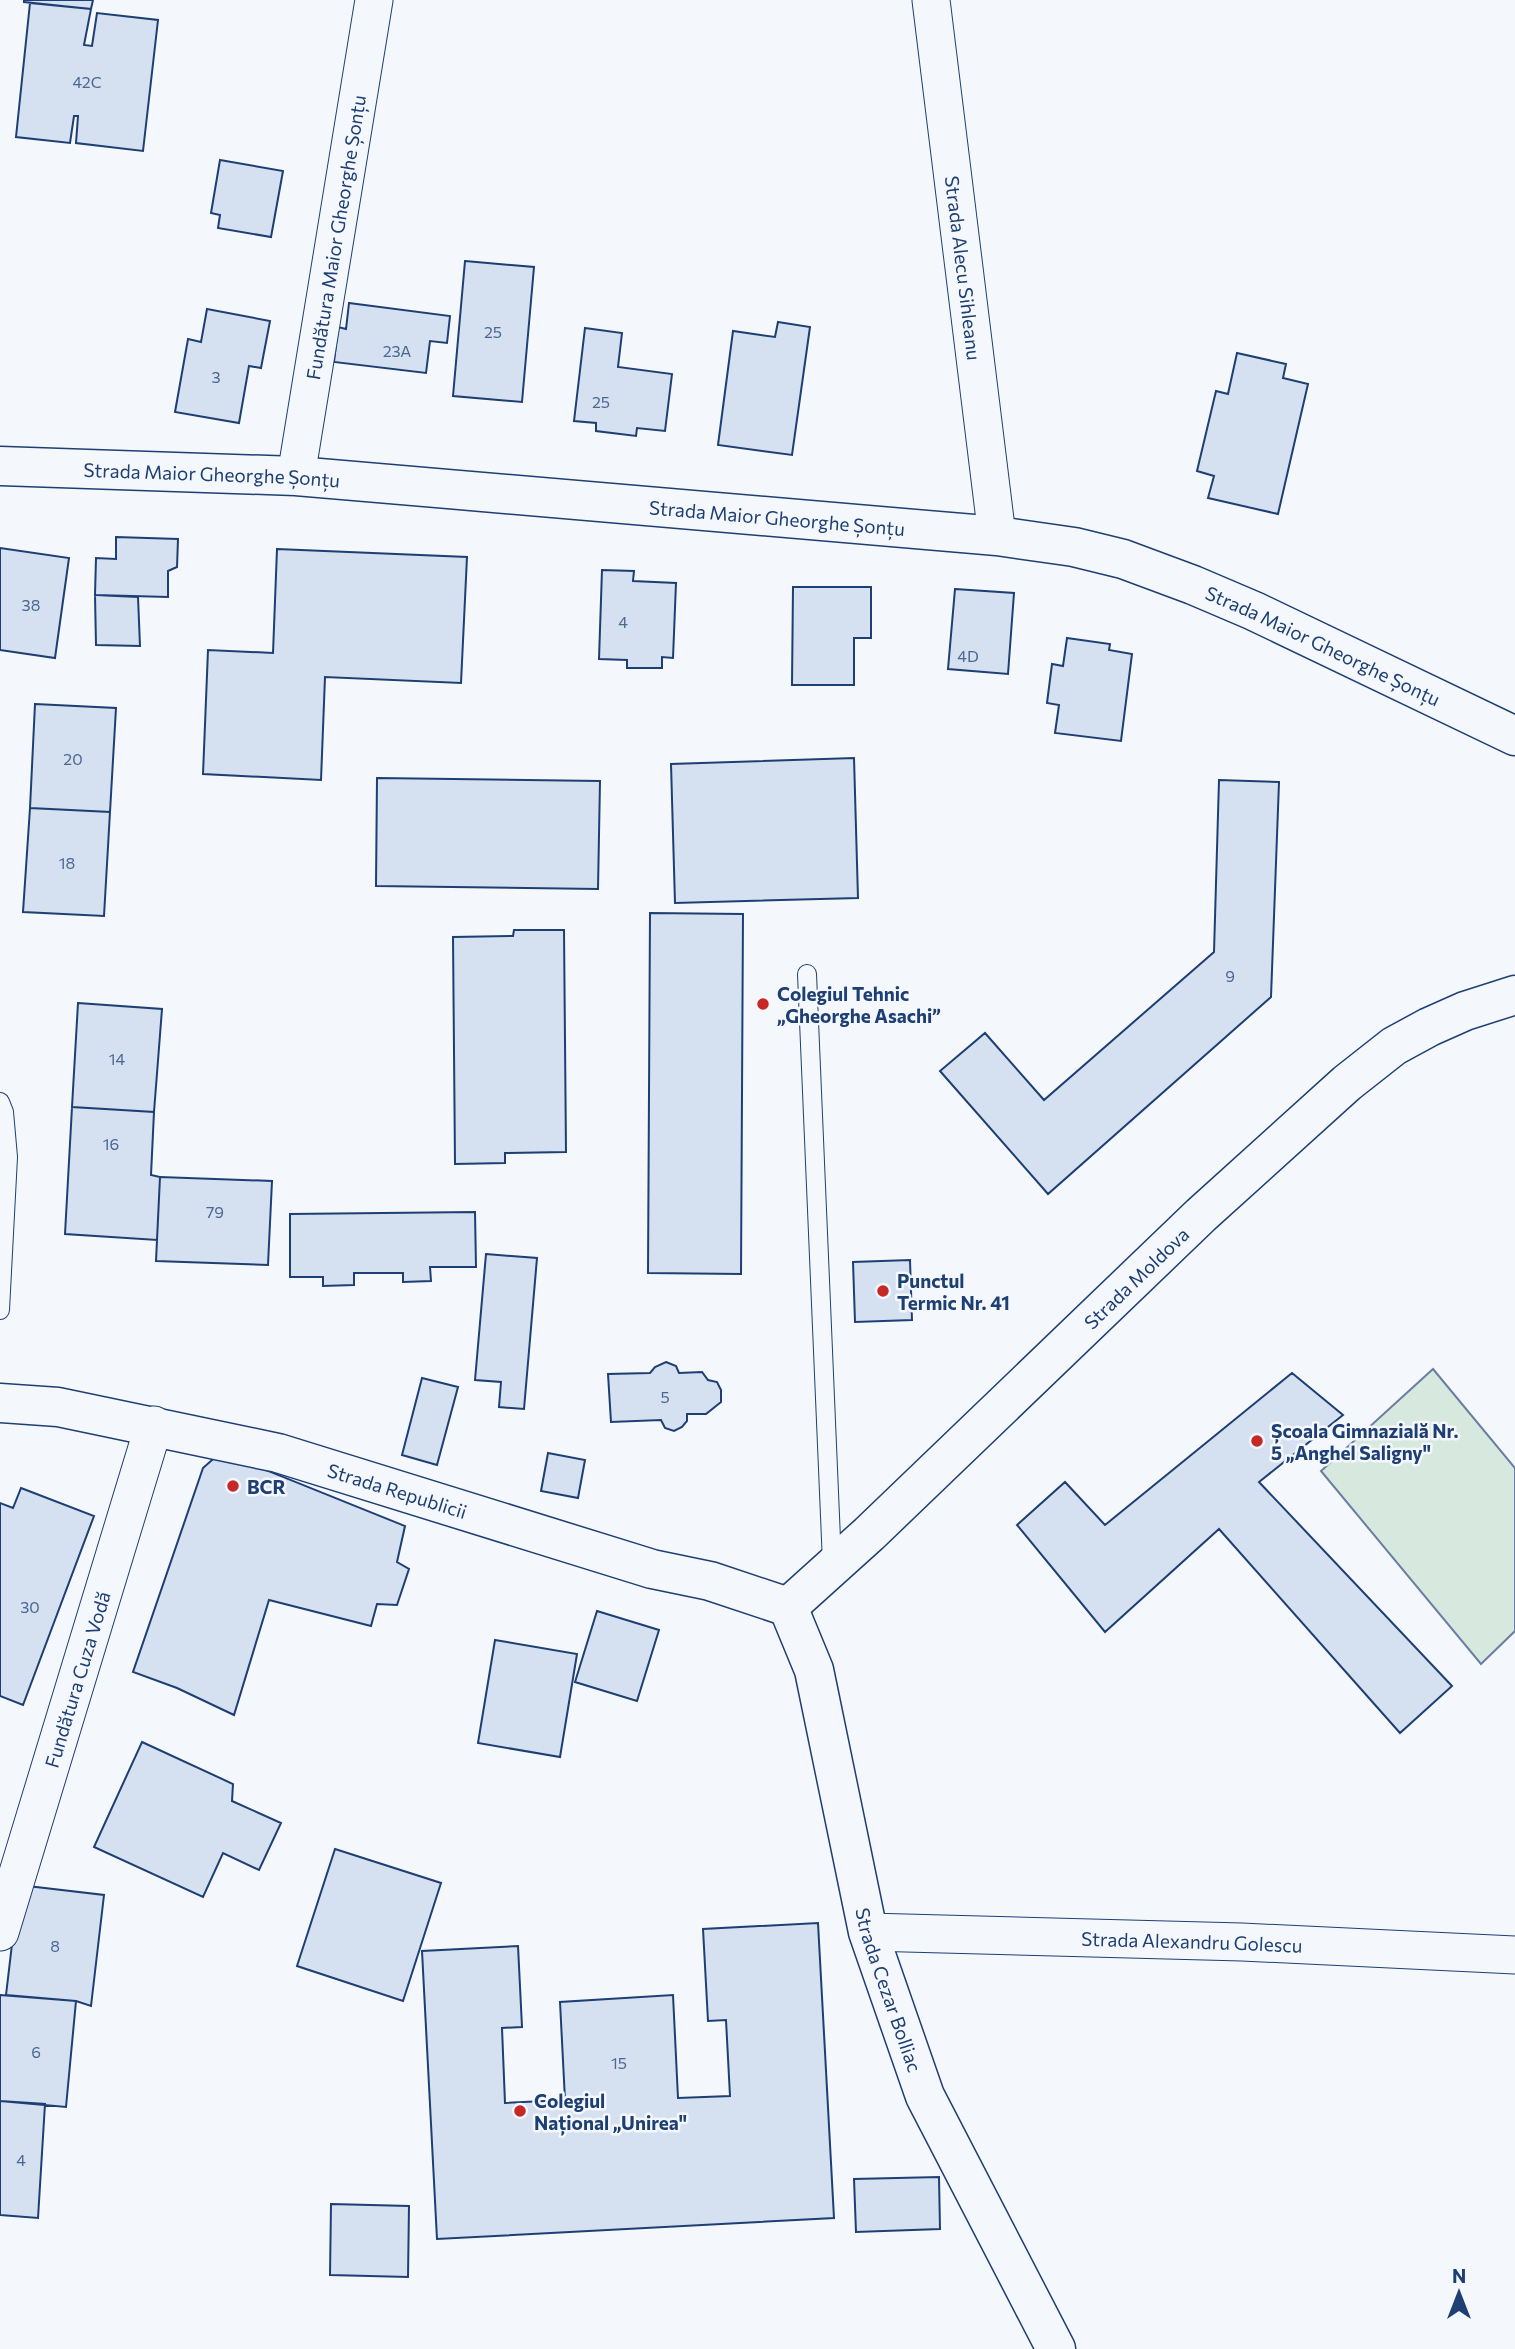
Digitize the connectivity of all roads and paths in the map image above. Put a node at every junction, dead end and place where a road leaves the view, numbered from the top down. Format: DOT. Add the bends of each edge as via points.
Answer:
graph roads {
  1 [pos="374,0"];
  2 [pos="931,0"];
  3 [pos="0,466"];
  4 [pos="296,475"];
  5 [pos="997,536"];
  6 [pos="1515,736"];
  7 [pos="807,975"];
  8 [pos="1515,995"];
  9 [pos="0,1102"];
  10 [pos="0,1310"];
  11 [pos="0,1403"];
  12 [pos="154,1425"];
  13 [pos="832,1567"];
  14 [pos="788,1607"];
  15 [pos="0,1932"];
  16 [pos="868,1932"];
  17 [pos="1515,1955"];
  18 [pos="1056,2349"];
  1 -- 4 [label="street, Fundătura Maior Gheorghe Șonțu"];
  2 -- 5 [label="street, Strada Alecu Sihleanu"];
  3 -- 4 [label="street, Strada Maior Gheorghe Șonțu"];
  4 -- 5 [label="street, Strada Maior Gheorghe Șonțu"];
  5 -- 6 [label="street, Strada Maior Gheorghe Șonțu" via="1123,559 1193,585"];
  7 -- 13 [label="lane"];
  8 -- 13 [label="street, Strada Moldova" via="1429,1027 1394,1046 1348,1083 1201,1215"];
  9 -- 10 [label="lane" via="8,1157"];
  11 -- 12 [label="street, Strada Republicii" via="58,1406"];
  12 -- 14 [label="street, Strada Republicii" via="278,1453"];
  12 -- 15 [label="street, Fundătura Cuza Vodă"];
  13 -- 14 [label="street, Strada Moldova"];
  14 -- 16 [label="street, Strada Cezar Bolliac" via="814,1670"];
  16 -- 17 [label="street, Strada Alexandru Golescu"];
  16 -- 18 [label="street, Strada Cezar Bolliac" via="925,2096"];
}
